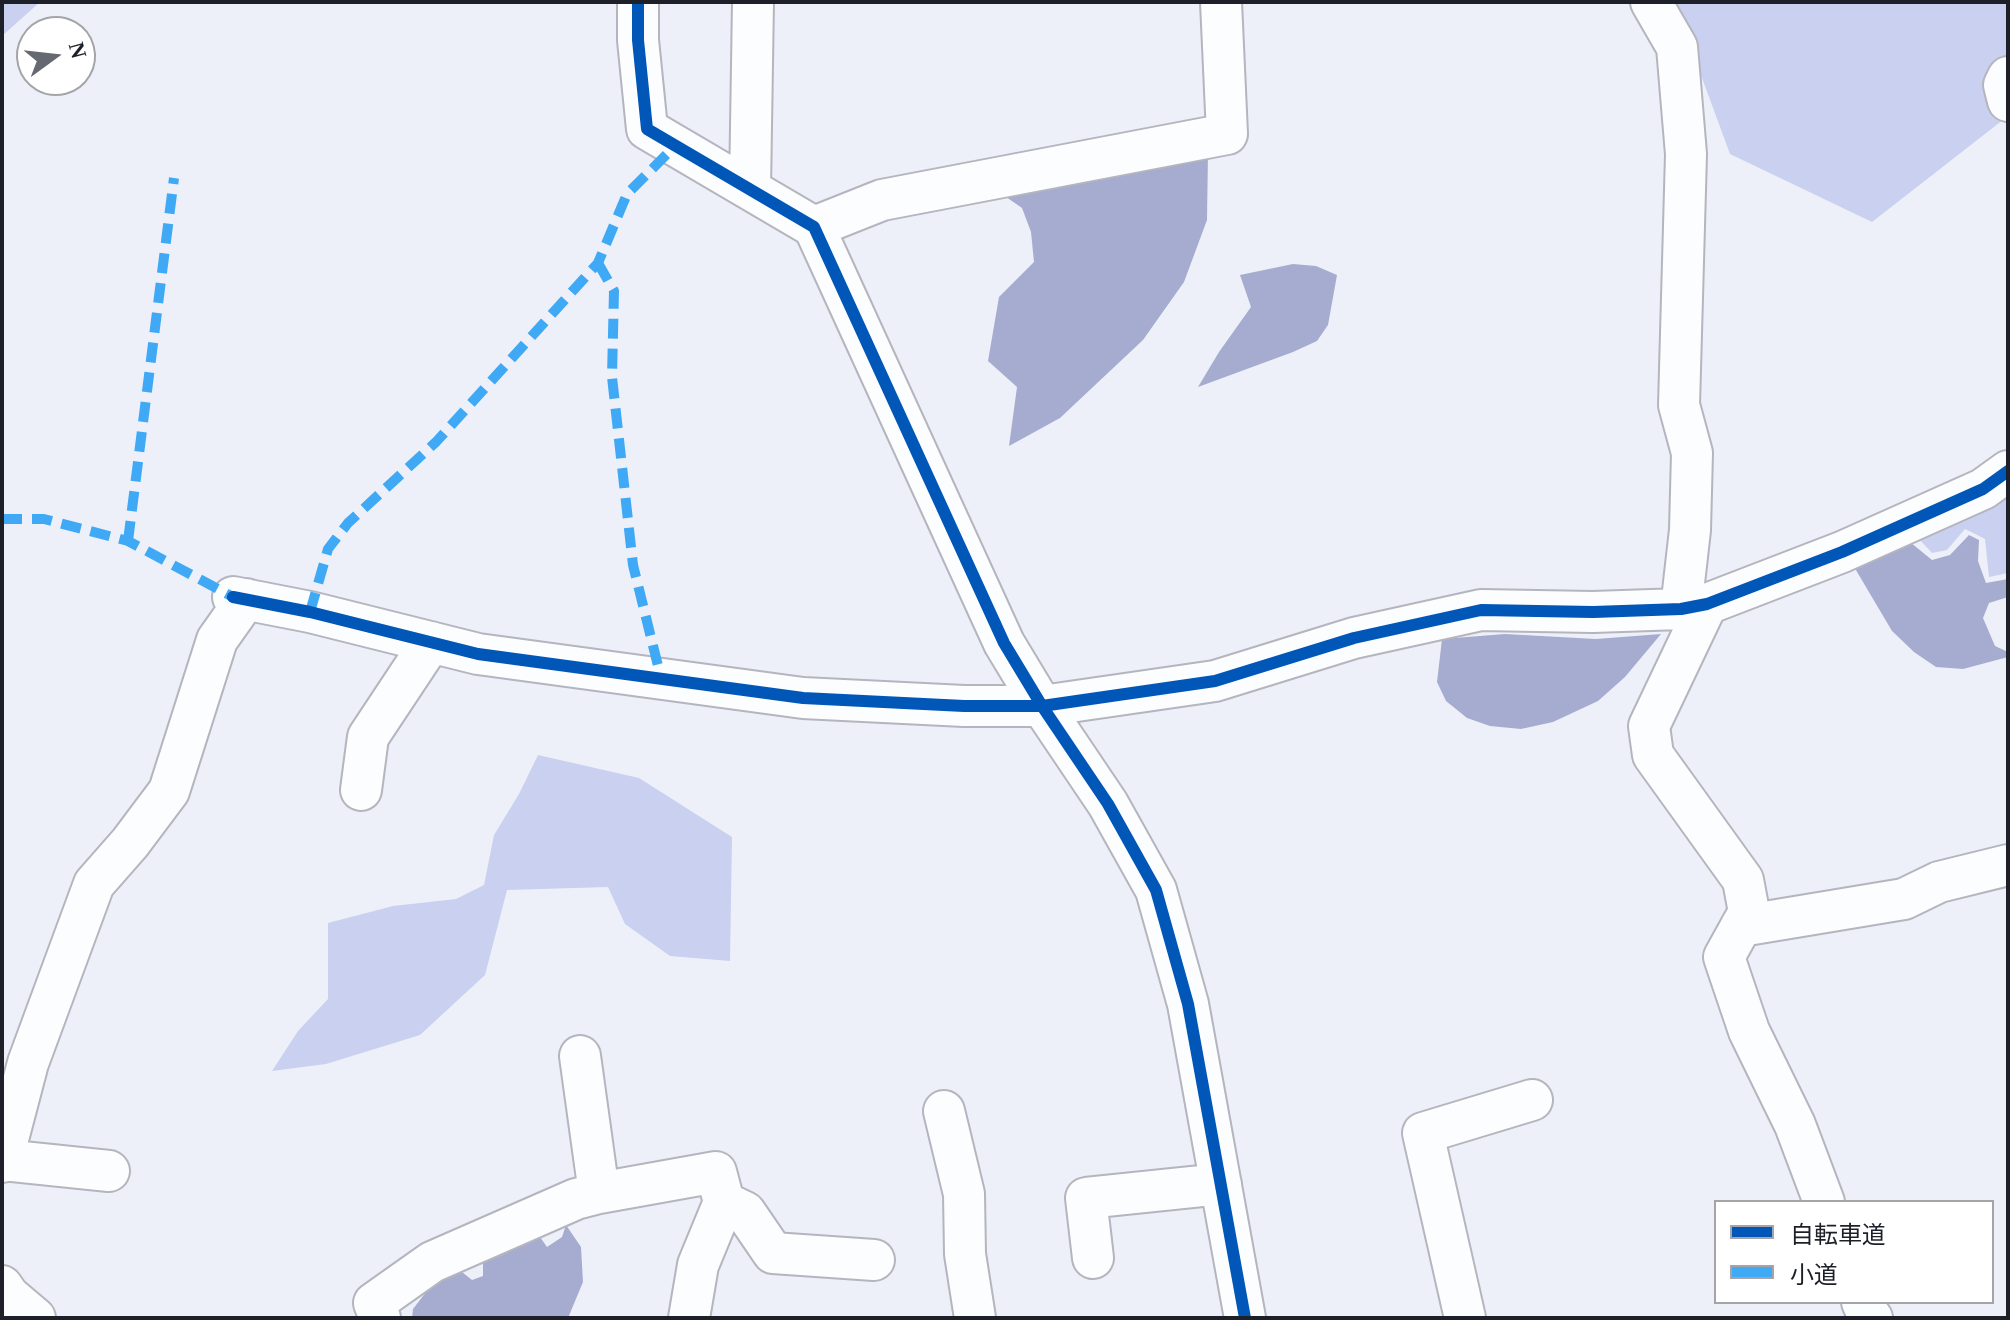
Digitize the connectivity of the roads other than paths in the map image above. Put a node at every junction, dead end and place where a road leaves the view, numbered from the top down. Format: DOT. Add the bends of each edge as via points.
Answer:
graph roads {
  1 [pos="638,2"];
  2 [pos="753,2"];
  3 [pos="1221,2"];
  4 [pos="1651,2"];
  5 [pos="2008,77"];
  6 [pos="2008,101"];
  7 [pos="750,189"];
  8 [pos="814,227"];
  9 [pos="2008,471"];
  10 [pos="1694,607"];
  11 [pos="431,642"];
  12 [pos="1042,706"];
  13 [pos="361,790"];
  14 [pos="2006,875"];
  15 [pos="1741,926"];
  16 [pos="580,1056"];
  17 [pos="1532,1100"];
  18 [pos="944,1111"];
  19 [pos="2,1161"];
  20 [pos="109,1171"];
  21 [pos="1221,1184"];
  22 [pos="599,1193"];
  23 [pos="1823,1200"];
  24 [pos="724,1202"];
  25 [pos="1093,1258"];
  26 [pos="874,1260"];
  27 [pos="2,1286"];
  28 [pos="35,1318"];
  29 [pos="380,1318"];
  30 [pos="689,1318"];
  31 [pos="975,1318"];
  32 [pos="1245,1318"];
  33 [pos="1465,1318"];
  1 -- 7 [label="street" via="647,129"];
  2 -- 7 [label="street"];
  3 -- 8 [label="street" via="1227,134 882,200"];
  4 -- 10 [label="street" via="1677,47 1686,154 1679,405 1692,453"];
  5 -- 6 [label="street"];
  7 -- 8 [label="street"];
  8 -- 12 [label="street" via="1004,643"];
  9 -- 10 [label="street" via="1983,489 1856,546"];
  10 -- 12 [label="street" via="1481,610 1354,638 1215,681"];
  10 -- 15 [label="street" via="1649,726 1653,755 1743,880 1749,912"];
  11 -- 12 [label="street" via="478,654 803,698"];
  11 -- 13 [label="street" via="368,737"];
  11 -- 19 [label="street" via="240,598 217,640 169,791 94,884 28,1063"];
  12 -- 21 [label="street" via="1108,804 1156,890 1188,1004"];
  14 -- 15 [label="street" via="1939,882 1904,899"];
  15 -- 23 [label="street" via="1724,957 1749,1031 1795,1125"];
  16 -- 22 [label="street"];
  17 -- 33 [label="street" via="1423,1133"];
  18 -- 31 [label="street" via="964,1194 965,1254"];
  19 -- 20 [label="street"];
  21 -- 25 [label="street" via="1086,1198"];
  21 -- 32 [label="street"];
  22 -- 24 [label="street" via="716,1172"];
  22 -- 29 [label="street" via="432,1262 374,1303"];
  24 -- 26 [label="street" via="745,1212 773,1253"];
  24 -- 30 [label="street" via="698,1265"];
  27 -- 28 [label="street"];
}
